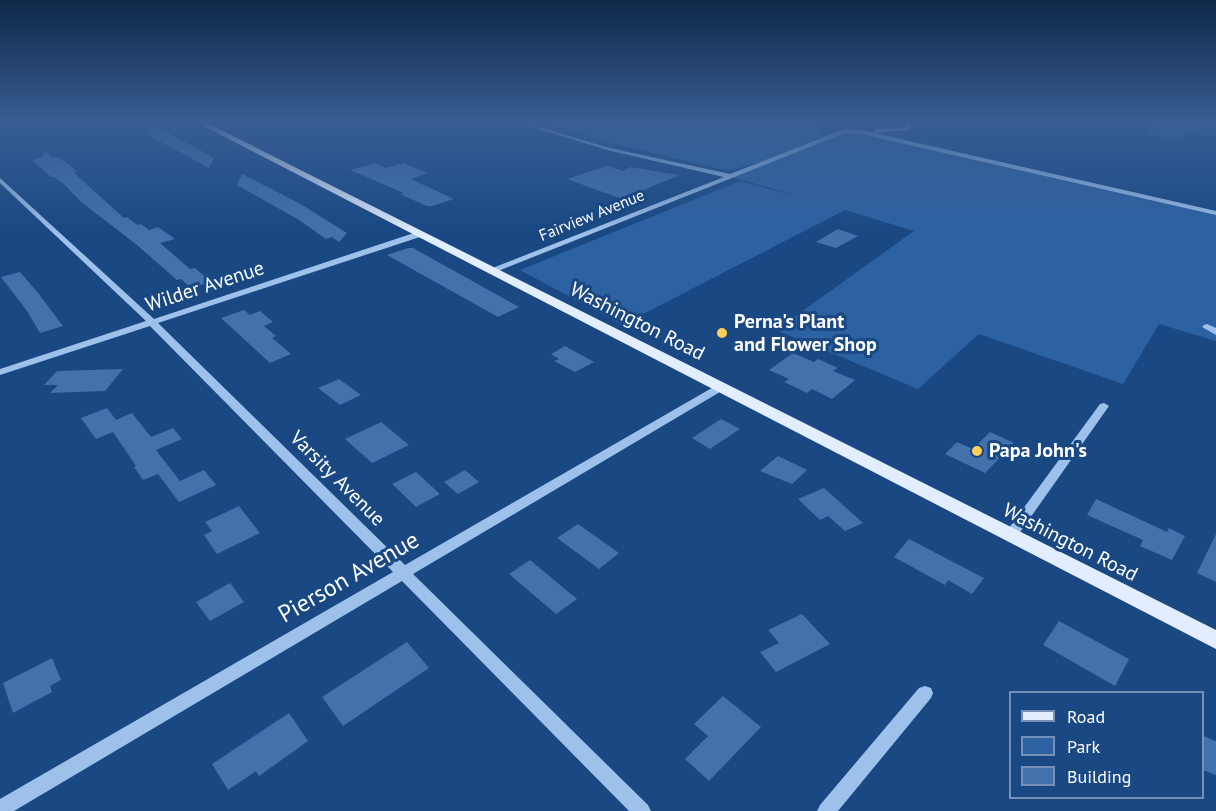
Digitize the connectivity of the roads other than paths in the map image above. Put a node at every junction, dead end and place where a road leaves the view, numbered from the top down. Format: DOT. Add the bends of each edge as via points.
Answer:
graph roads {
  1 [pos="274,160"];
  2 [pos="657,160"];
  3 [pos="770,160"];
  4 [pos="983,160"];
  5 [pos="729,176"];
  6 [pos="0,180"];
  7 [pos="1216,213"];
  8 [pos="420,234"];
  9 [pos="493,271"];
  10 [pos="153,323"];
  11 [pos="0,372"];
  12 [pos="721,387"];
  13 [pos="1104,406"];
  14 [pos="1011,535"];
  15 [pos="403,573"];
  16 [pos="1216,640"];
  17 [pos="925,693"];
  18 [pos="0,809"];
  19 [pos="642,811"];
  20 [pos="826,811"];
  1 -- 8 [label="main road, Washington Road"];
  2 -- 5 [label="street"];
  3 -- 5 [label="street, Fairview Avenue"];
  4 -- 7 [label="street"];
  5 -- 9 [label="street, Fairview Avenue"];
  6 -- 10 [label="street, Varsity Avenue"];
  8 -- 9 [label="main road, Washington Road"];
  8 -- 10 [label="street, Wilder Avenue"];
  9 -- 12 [label="main road, Washington Road"];
  10 -- 11 [label="street, Wilder Avenue"];
  10 -- 15 [label="street, Varsity Avenue"];
  12 -- 14 [label="main road, Washington Road"];
  12 -- 15 [label="street, Pierson Avenue"];
  13 -- 14 [label="street"];
  14 -- 16 [label="main road, Washington Road"];
  15 -- 18 [label="street, Pierson Avenue"];
  15 -- 19 [label="street, Varsity Avenue"];
  17 -- 20 [label="street"];
}
